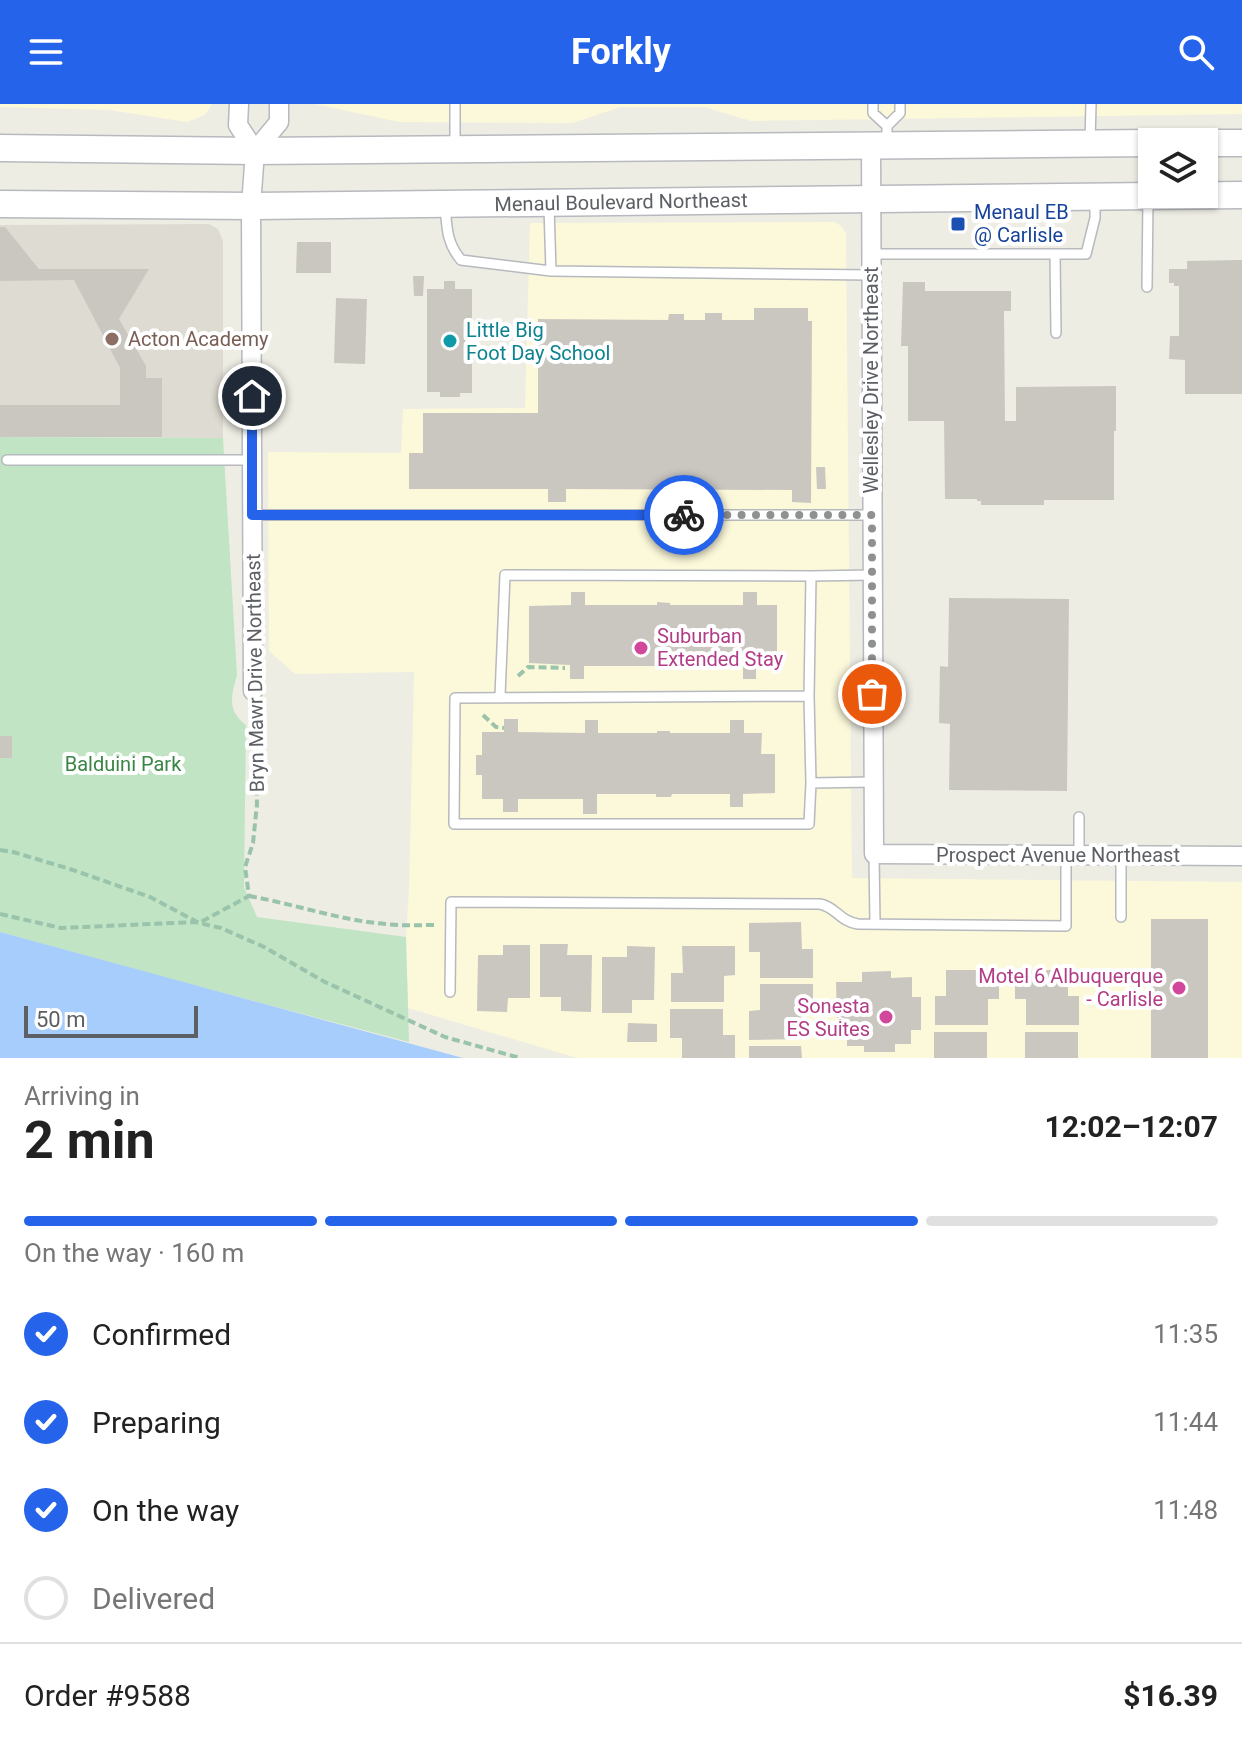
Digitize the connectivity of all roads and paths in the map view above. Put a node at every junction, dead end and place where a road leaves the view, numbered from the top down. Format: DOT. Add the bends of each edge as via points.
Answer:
graph roads {
  1 [pos="239,104"];
  2 [pos="279,104"];
  3 [pos="455,104"];
  4 [pos="873,104"];
  5 [pos="900,104"];
  6 [pos="1091,104"];
  7 [pos="882,139"];
  8 [pos="1090,143"];
  9 [pos="1138,143"];
  10 [pos="1218,143"];
  11 [pos="1242,143"];
  12 [pos="0,148"];
  13 [pos="455,149"];
  14 [pos="255,151"];
  15 [pos="1242,195"];
  16 [pos="1218,196"];
  17 [pos="1094,197"];
  18 [pos="1138,197"];
  19 [pos="870,200"];
  20 [pos="549,203"];
  21 [pos="0,204"];
  22 [pos="445,204"];
  23 [pos="251,206"];
  24 [pos="1148,208"];
  25 [pos="870,254"];
  26 [pos="1055,254"];
  27 [pos="551,271"];
  28 [pos="870,275"];
  29 [pos="1147,287"];
  30 [pos="1056,333"];
  31 [pos="7,460"];
  32 [pos="252,460"];
  33 [pos="252,515"];
  34 [pos="872,515"];
  35 [pos="872,575"];
  36 [pos="811,576"];
  37 [pos="565,668"];
  38 [pos="518,676"];
  39 [pos="253,691"];
  40 [pos="500,696"];
  41 [pos="809,696"];
  42 [pos="483,715"];
  43 [pos="504,728"];
  44 [pos="873,782"];
  45 [pos="811,783"];
  46 [pos="1079,817"];
  47 [pos="0,850"];
  48 [pos="874,854"];
  49 [pos="1072,856"];
  50 [pos="1121,856"];
  51 [pos="1242,856"];
  52 [pos="249,896"];
  53 [pos="0,914"];
  54 [pos="1121,917"];
  55 [pos="199,923"];
  56 [pos="875,924"];
  57 [pos="437,925"];
  58 [pos="450,992"];
  59 [pos="520,1058"];
  1 -- 14 [label="street, Bryn Mawr Drive Northeast" via="238,125"];
  2 -- 14 [label="street" via="279,122"];
  3 -- 13 [label="lane"];
  4 -- 7 [label="lane"];
  5 -- 7 [label="lane" via="900,113"];
  6 -- 8 [label="lane"];
  7 -- 8 [label="main road"];
  7 -- 13 [label="main road"];
  7 -- 19 [label="street, Wellesley Drive Northeast"];
  8 -- 9 [label="main road"];
  10 -- 11 [label="main road"];
  12 -- 14 [label="main road"];
  13 -- 14 [label="main road"];
  14 -- 23 [label="street, Bryn Mawr Drive Northeast"];
  15 -- 16 [label="main road, Menaul Boulevard Northeast"];
  17 -- 18 [label="main road, Menaul Boulevard Northeast"];
  17 -- 19 [label="main road, Menaul Boulevard Northeast"];
  17 -- 26 [label="lane" via="1086,254"];
  19 -- 20 [label="main road, Menaul Boulevard Northeast"];
  19 -- 25 [label="street, Wellesley Drive Northeast"];
  20 -- 22 [label="main road, Menaul Boulevard Northeast"];
  20 -- 27 [label="lane"];
  21 -- 23 [label="main road, Menaul Boulevard Northeast"];
  22 -- 23 [label="main road, Menaul Boulevard Northeast"];
  22 -- 27 [label="lane" via="448,236 461,260"];
  23 -- 32 [label="street, Bryn Mawr Drive Northeast"];
  24 -- 29 [label="lane"];
  25 -- 26 [label="lane"];
  25 -- 28 [label="street, Wellesley Drive Northeast"];
  26 -- 30 [label="lane"];
  27 -- 28 [label="lane"];
  28 -- 34 [label="street, Wellesley Drive Northeast"];
  31 -- 32 [label="lane"];
  32 -- 33 [label="street, Bryn Mawr Drive Northeast"];
  33 -- 34 [label="lane"];
  33 -- 39 [label="street, Bryn Mawr Drive Northeast"];
  34 -- 35 [label="street, Wellesley Drive Northeast"];
  35 -- 36 [label="lane"];
  35 -- 44 [label="street, Wellesley Drive Northeast"];
  36 -- 40 [label="lane" via="505,575"];
  36 -- 41 [label="lane"];
  37 -- 38 [label="path" via="528,667"];
  39 -- 52 [label="path, Bryn Mawr Drive Northeast" via="257,804 245,867"];
  40 -- 41 [label="lane"];
  40 -- 45 [label="lane" via="455,698 454,824 809,824"];
  41 -- 45 [label="lane"];
  42 -- 43 [label="path"];
  44 -- 45 [label="lane"];
  44 -- 48 [label="street, Wellesley Drive Northeast"];
  46 -- 49 [label="lane"];
  47 -- 55 [label="path" via="150,897"];
  48 -- 49 [label="street, Prospect Avenue Northeast"];
  48 -- 56 [label="lane"];
  49 -- 50 [label="street, Prospect Avenue Northeast"];
  49 -- 56 [label="lane" via="1066,926"];
  50 -- 51 [label="street, Prospect Avenue Northeast"];
  50 -- 54 [label="lane"];
  52 -- 55 [label="path"];
  52 -- 57 [label="path" via="384,924"];
  53 -- 55 [label="path" via="61,928"];
  55 -- 59 [label="path" via="264,947 325,982 445,1037"];
  56 -- 58 [label="lane" via="849,922 820,904 451,902"];
}
